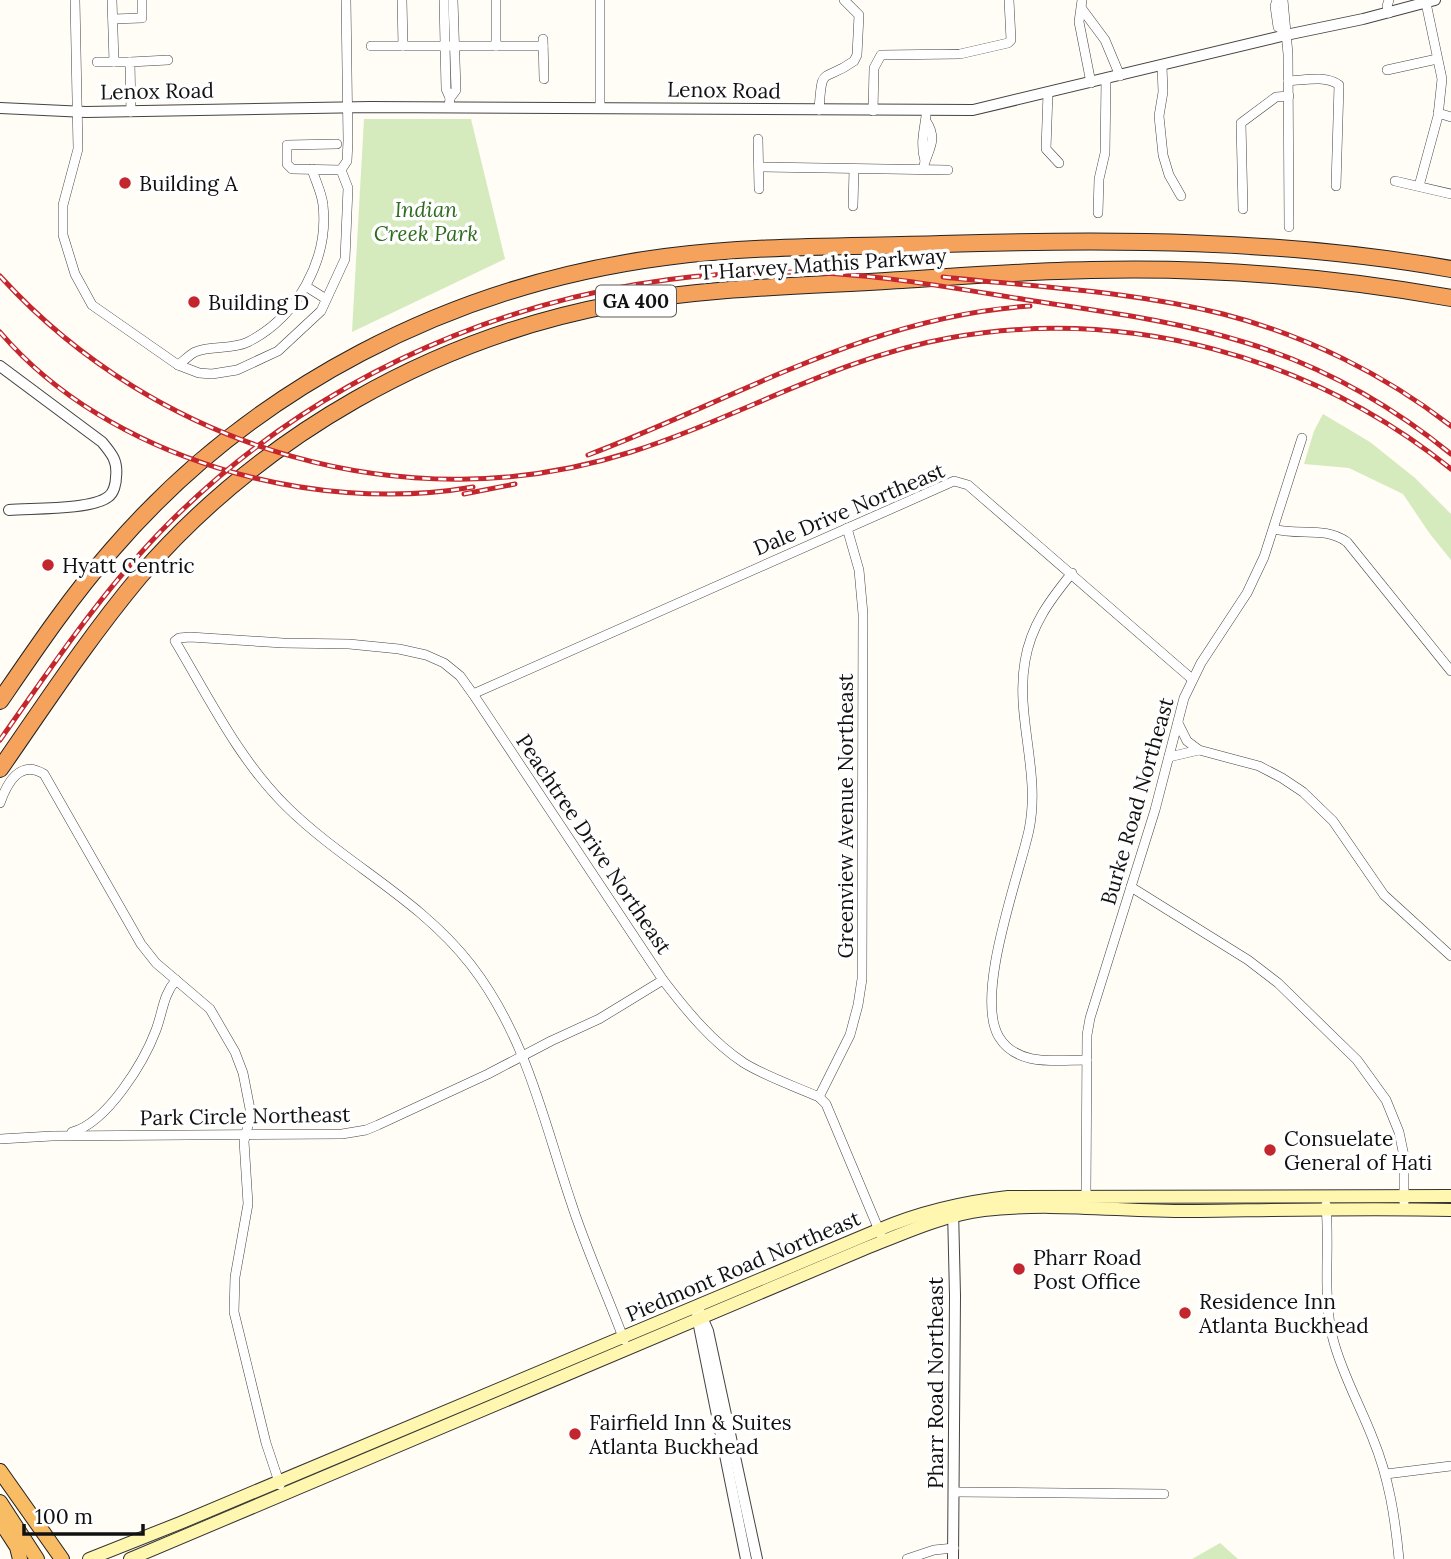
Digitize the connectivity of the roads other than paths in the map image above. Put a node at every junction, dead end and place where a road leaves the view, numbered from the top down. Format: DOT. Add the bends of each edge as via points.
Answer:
graph roads {
  1 [pos="75,0"];
  2 [pos="112,0"];
  3 [pos="142,0"];
  4 [pos="346,0"];
  5 [pos="402,0"];
  6 [pos="444,0"];
  7 [pos="453,0"];
  8 [pos="495,0"];
  9 [pos="600,0"];
  10 [pos="844,0"];
  11 [pos="1009,0"];
  12 [pos="1378,0"];
  13 [pos="1431,1"];
  14 [pos="1082,5"];
  15 [pos="1278,5"];
  16 [pos="1388,6"];
  17 [pos="113,19"];
  18 [pos="1095,26"];
  19 [pos="1081,30"];
  20 [pos="1285,33"];
  21 [pos="372,46"];
  22 [pos="403,46"];
  23 [pos="450,46"];
  24 [pos="496,46"];
  25 [pos="1437,59"];
  26 [pos="168,60"];
  27 [pos="97,62"];
  28 [pos="114,62"];
  29 [pos="130,62"];
  30 [pos="1162,66"];
  31 [pos="1387,70"];
  32 [pos="1120,76"];
  33 [pos="544,79"];
  34 [pos="1106,79"];
  35 [pos="1288,81"];
  36 [pos="1091,83"];
  37 [pos="1048,93"];
  38 [pos="1289,96"];
  39 [pos="450,102"];
  40 [pos="0,108"];
  41 [pos="348,108"];
  42 [pos="600,108"];
  43 [pos="819,110"];
  44 [pos="873,111"];
  45 [pos="78,112"];
  46 [pos="131,112"];
  47 [pos="1438,113"];
  48 [pos="926,116"];
  49 [pos="1451,117"];
  50 [pos="758,139"];
  51 [pos="337,144"];
  52 [pos="1059,163"];
  53 [pos="924,165"];
  54 [pos="759,167"];
  55 [pos="312,169"];
  56 [pos="854,169"];
  57 [pos="341,170"];
  58 [pos="948,170"];
  59 [pos="1395,181"];
  60 [pos="1336,186"];
  61 [pos="1419,186"];
  62 [pos="759,189"];
  63 [pos="1451,194"];
  64 [pos="1181,196"];
  65 [pos="853,206"];
  66 [pos="1243,209"];
  67 [pos="1098,213"];
  68 [pos="1289,227"];
  69 [pos="1451,269"];
  70 [pos="307,287"];
  71 [pos="1451,298"];
  72 [pos="326,299"];
  73 [pos="178,365"];
  74 [pos="0,366"];
  75 [pos="1303,438"];
  76 [pos="9,510"];
  77 [pos="847,528"];
  78 [pos="1274,529"];
  79 [pos="1072,573"];
  80 [pos="1451,671"];
  81 [pos="1192,679"];
  82 [pos="473,694"];
  83 [pos="0,701"];
  84 [pos="1178,723"];
  85 [pos="1199,750"];
  86 [pos="1170,757"];
  87 [pos="0,769"];
  88 [pos="0,803"];
  89 [pos="1130,887"];
  90 [pos="1451,956"];
  91 [pos="176,980"];
  92 [pos="663,980"];
  93 [pos="523,1056"];
  94 [pos="1087,1060"];
  95 [pos="819,1097"];
  96 [pos="244,1135"];
  97 [pos="52,1136"];
  98 [pos="0,1139"];
  99 [pos="1404,1195"];
  100 [pos="1086,1196"];
  101 [pos="1451,1196"];
  102 [pos="1326,1202"];
  103 [pos="1404,1210"];
  104 [pos="1451,1210"];
  105 [pos="954,1212"];
  106 [pos="881,1235"];
  107 [pos="699,1314"];
  108 [pos="625,1343"];
  109 [pos="1451,1466"];
  110 [pos="0,1471"];
  111 [pos="1386,1474"];
  112 [pos="281,1487"];
  113 [pos="954,1492"];
  114 [pos="1164,1494"];
  115 [pos="0,1502"];
  116 [pos="0,1521"];
  117 [pos="954,1553"];
  118 [pos="20,1559"];
  119 [pos="37,1559"];
  120 [pos="62,1559"];
  121 [pos="89,1559"];
  122 [pos="130,1559"];
  123 [pos="746,1559"];
  124 [pos="757,1559"];
  125 [pos="907,1559"];
  126 [pos="1399,1559"];
  1 -- 45 [label="street"];
  2 -- 17 [label="street"];
  3 -- 17 [label="street" via="142,18"];
  4 -- 41 [label="street"];
  5 -- 22 [label="street"];
  6 -- 23 [label="street"];
  7 -- 23 [label="street"];
  8 -- 24 [label="street"];
  9 -- 42 [label="street"];
  10 -- 43 [label="street" via="859,15 857,55 854,61 827,73 821,82"];
  11 -- 44 [label="street" via="1008,43 960,54 881,55 874,68"];
  12 -- 16 [label="street"];
  13 -- 16 [label="street, Lenox Road"];
  13 -- 25 [label="street"];
  14 -- 18 [label="street"];
  14 -- 19 [label="street"];
  15 -- 20 [label="street"];
  16 -- 20 [label="street, Lenox Road"];
  17 -- 28 [label="street"];
  18 -- 19 [label="street"];
  18 -- 32 [label="street"];
  19 -- 36 [label="street"];
  20 -- 30 [label="street, Lenox Road"];
  20 -- 35 [label="street"];
  21 -- 22 [label="street"];
  22 -- 23 [label="street"];
  23 -- 24 [label="street"];
  23 -- 39 [label="street" via="456,90"];
  24 -- 33 [label="street" via="543,43"];
  25 -- 31 [label="street"];
  25 -- 47 [label="street" via="1442,79"];
  26 -- 29 [label="street"];
  27 -- 28 [label="street"];
  28 -- 29 [label="street"];
  29 -- 46 [label="street"];
  30 -- 32 [label="street, Lenox Road"];
  30 -- 64 [label="street" via="1159,116 1163,155"];
  32 -- 34 [label="street, Lenox Road"];
  34 -- 36 [label="street, Lenox Road"];
  34 -- 67 [label="street"];
  35 -- 38 [label="street"];
  35 -- 60 [label="street" via="1325,79 1339,85"];
  36 -- 37 [label="street, Lenox Road"];
  37 -- 48 [label="street, Lenox Road"];
  37 -- 52 [label="street" via="1046,149"];
  38 -- 66 [label="street" via="1276,97 1241,122"];
  38 -- 68 [label="street"];
  39 -- 41 [label="street, Lenox Road"];
  39 -- 42 [label="street, Lenox Road"];
  40 -- 45 [label="street, Lenox Road"];
  41 -- 46 [label="street, Lenox Road"];
  41 -- 57 [label="street" via="347,161"];
  42 -- 43 [label="street, Lenox Road"];
  43 -- 44 [label="street, Lenox Road"];
  44 -- 48 [label="street, Lenox Road"];
  45 -- 46 [label="street, Lenox Road"];
  45 -- 73 [label="street" via="78,149 62,205 62,235 75,274 92,305"];
  47 -- 49 [label="street"];
  47 -- 61 [label="street"];
  48 -- 53 [label="street"];
  50 -- 54 [label="street"];
  51 -- 55 [label="street" via="287,145 289,167"];
  53 -- 56 [label="street"];
  53 -- 58 [label="street"];
  54 -- 56 [label="street"];
  54 -- 62 [label="street"];
  55 -- 57 [label="street"];
  55 -- 70 [label="street" via="323,204 321,247"];
  56 -- 65 [label="street"];
  57 -- 72 [label="street" via="348,188 345,259"];
  59 -- 61 [label="street"];
  61 -- 63 [label="street"];
  69 -- 83 [label="highway, T Harvey Mathis Parkway / GA 400" via="1268,246 1050,241 699,254 610,266 525,285 443,314 371,347 311,380 239,431 172,487 111,550"];
  70 -- 72 [label="street"];
  70 -- 73 [label="street" via="286,313 246,343 205,349"];
  71 -- 87 [label="highway, T Harvey Mathis Parkway / GA 400" via="1265,275 1051,271 674,296 588,310 510,331 430,362 356,399 284,445 219,497 123,597"];
  72 -- 73 [label="street" via="321,311 278,351 237,370 199,373"];
  74 -- 76 [label="street" via="102,442 117,466 112,493 94,503"];
  75 -- 78 [label="street, Burke Road Northeast"];
  77 -- 79 [label="street, Dale Drive Northeast" via="948,482 960,481"];
  77 -- 82 [label="street, Dale Drive Northeast"];
  77 -- 95 [label="street, Greenview Avenue Northeast" via="859,570 863,614 862,979 850,1035"];
  78 -- 80 [label="street" via="1328,532 1347,542"];
  78 -- 81 [label="street, Burke Road Northeast" via="1247,593"];
  79 -- 81 [label="street, Dale Drive Northeast"];
  79 -- 94 [label="street" via="1041,615 1025,660 1023,692 1033,807 999,943 992,1010 998,1036 1017,1055"];
  81 -- 84 [label="street, Burke Road Northeast"];
  82 -- 92 [label="street, Peachtree Drive Northeast"];
  82 -- 93 [label="street, Peachtree Drive Northeast" via="444,663 399,649 190,637 175,640 265,783 309,826 406,899 445,935 495,999"];
  84 -- 85 [label="street" via="1187,741"];
  84 -- 86 [label="street, Burke Road Northeast"];
  85 -- 86 [label="street"];
  85 -- 90 [label="street" via="1259,766 1303,792 1333,821 1384,895"];
  86 -- 89 [label="street, Burke Road Northeast"];
  88 -- 91 [label="street" via="4,790 21,771 30,769 49,780 141,944"];
  89 -- 94 [label="street, Burke Road Northeast" via="1090,1018"];
  89 -- 99 [label="street" via="1248,960 1357,1060 1393,1114 1404,1156"];
  91 -- 96 [label="street" via="210,1009 235,1052 251,1114"];
  91 -- 97 [label="street" via="165,996 147,1051 110,1105 84,1128"];
  92 -- 93 [label="street, Park Circle Northeast" via="599,1019"];
  92 -- 95 [label="street, Peachtree Drive Northeast" via="733,1055"];
  93 -- 96 [label="street, Park Circle Northeast" via="366,1130"];
  93 -- 108 [label="street" via="572,1207"];
  94 -- 100 [label="street, Burke Road Northeast"];
  95 -- 106 [label="street" via="830,1111"];
  96 -- 97 [label="street, Park Circle Northeast"];
  96 -- 112 [label="street" via="248,1204 235,1277 234,1312"];
  97 -- 98 [label="street, Park Circle Northeast"];
  99 -- 101 [label="main road, Piedmont Road Northeast"];
  99 -- 102 [label="main road, Piedmont Road Northeast"];
  99 -- 103 [label="street"];
  100 -- 102 [label="main road, Piedmont Road Northeast"];
  100 -- 105 [label="main road, Piedmont Road Northeast" via="1008,1197 968,1202"];
  102 -- 103 [label="main road, Piedmont Road Northeast"];
  102 -- 105 [label="main road, Piedmont Road Northeast" via="1194,1211 1009,1208"];
  102 -- 111 [label="street" via="1332,1336"];
  103 -- 104 [label="main road, Piedmont Road Northeast"];
  105 -- 106 [label="main road, Piedmont Road Northeast" via="923,1226"];
  105 -- 113 [label="street, Pharr Road Northeast"];
  106 -- 107 [label="main road, Piedmont Road Northeast"];
  107 -- 108 [label="main road, Piedmont Road Northeast"];
  107 -- 123 [label="street"];
  107 -- 124 [label="street" via="708,1331"];
  108 -- 112 [label="main road, Piedmont Road Northeast"];
  109 -- 111 [label="street"];
  110 -- 120 [label="highway"];
  111 -- 126 [label="street"];
  112 -- 121 [label="main road, Piedmont Road Northeast"];
  112 -- 122 [label="main road, Piedmont Road Northeast"];
  113 -- 114 [label="street"];
  113 -- 117 [label="street, Pharr Road Northeast"];
  115 -- 119 [label="highway"];
  116 -- 118 [label="highway"];
  117 -- 125 [label="street" via="934,1550"];
}
